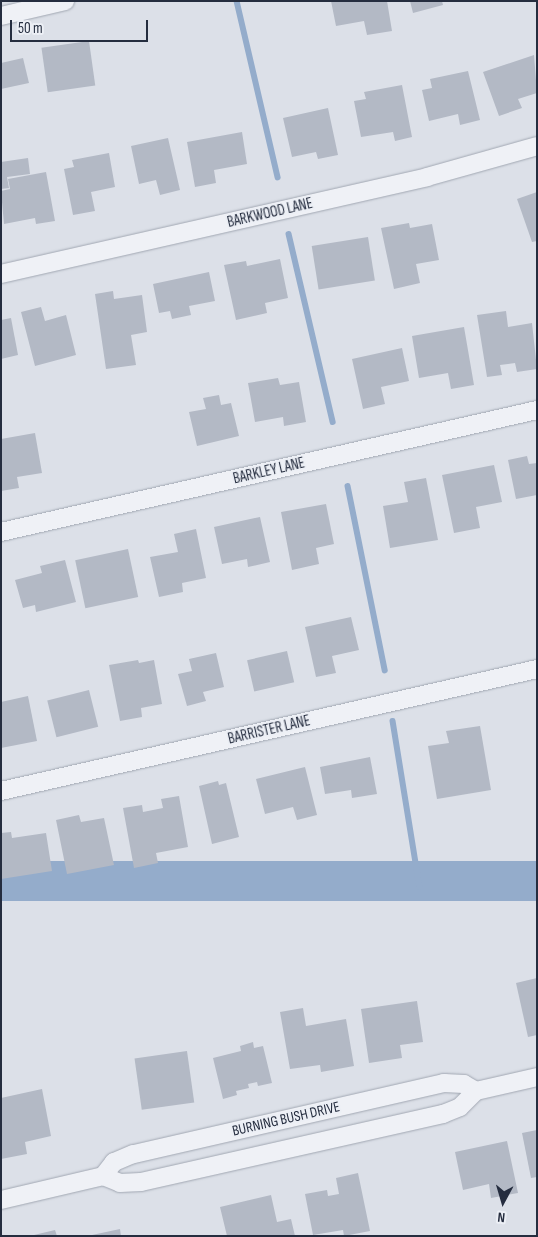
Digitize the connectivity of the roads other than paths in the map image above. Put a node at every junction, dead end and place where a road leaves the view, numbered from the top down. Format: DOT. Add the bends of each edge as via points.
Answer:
graph roads {
  1 [pos="65,1"];
  2 [pos="1,16"];
  3 [pos="537,146"];
  4 [pos="1,274"];
  5 [pos="537,410"];
  6 [pos="1,532"];
  7 [pos="537,669"];
  8 [pos="1,791"];
  9 [pos="537,1077"];
  10 [pos="476,1091"];
  11 [pos="104,1176"];
  12 [pos="1,1200"];
  1 -- 2 [label="street"];
  3 -- 4 [label="street, BARKWOOD LANE" via="427,177"];
  5 -- 6 [label="street, BARKLEY LANE"];
  7 -- 8 [label="street, BARRISTER LANE"];
  9 -- 10 [label="street, BURNING BUSH DRIVE"];
  10 -- 11 [label="street, BURNING BUSH DRIVE" via="454,1110 423,1118 141,1182 120,1183"];
  10 -- 11 [label="street, BURNING BUSH DRIVE" via="464,1084 444,1084 133,1154 114,1162"];
  11 -- 12 [label="street, BURNING BUSH DRIVE"];
}
